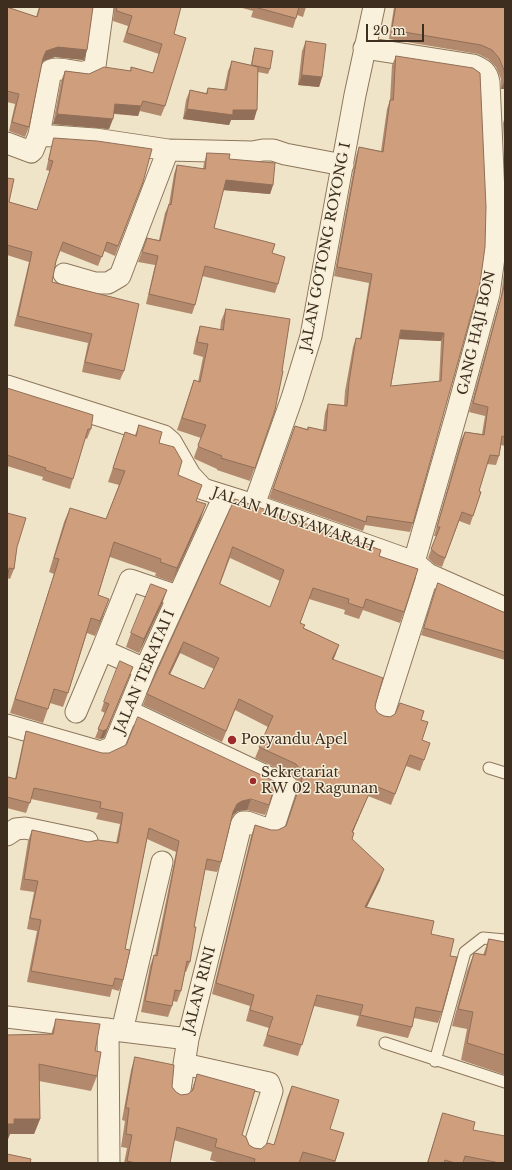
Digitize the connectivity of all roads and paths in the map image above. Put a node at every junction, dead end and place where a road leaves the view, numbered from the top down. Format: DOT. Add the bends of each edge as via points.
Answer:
graph roads {
  1 [pos="103,7"];
  2 [pos="374,7"];
  3 [pos="364,48"];
  4 [pos="39,135"];
  5 [pos="7,143"];
  6 [pos="168,150"];
  7 [pos="343,165"];
  8 [pos="64,274"];
  9 [pos="7,386"];
  10 [pos="224,496"];
  11 [pos="254,505"];
  12 [pos="421,568"];
  13 [pos="178,597"];
  14 [pos="505,608"];
  15 [pos="102,650"];
  16 [pos="145,669"];
  17 [pos="128,711"];
  18 [pos="76,712"];
  19 [pos="383,716"];
  20 [pos="7,725"];
  21 [pos="489,768"];
  22 [pos="505,773"];
  23 [pos="7,835"];
  24 [pos="87,842"];
  25 [pos="162,862"];
  26 [pos="505,940"];
  27 [pos="7,1017"];
  28 [pos="115,1030"];
  29 [pos="188,1039"];
  30 [pos="385,1043"];
  31 [pos="435,1061"];
  32 [pos="184,1064"];
  33 [pos="505,1082"];
  34 [pos="180,1096"];
  35 [pos="253,1150"];
  36 [pos="109,1163"];
  1 -- 4 [label="street" via="95,66 92,70 83,72 51,70"];
  2 -- 3 [label="street, JALAN GOTONG ROYONG I"];
  3 -- 7 [label="street, JALAN GOTONG ROYONG I"];
  3 -- 12 [label="street, GANG HAJI BON" via="482,68 487,74 491,107 495,216 494,257 489,294 455,420"];
  4 -- 5 [label="street" via="31,152"];
  4 -- 6 [label="street" via="95,139"];
  6 -- 7 [label="street" via="268,150"];
  6 -- 8 [label="street" via="120,276 108,283"];
  7 -- 11 [label="street, JALAN GOTONG ROYONG I" via="311,336"];
  9 -- 10 [label="street, JALAN MUSYAWARAH" via="164,436 171,442 196,483 203,489"];
  10 -- 11 [label="street, JALAN MUSYAWARAH"];
  10 -- 13 [label="street, JALAN TERATAI I"];
  11 -- 12 [label="street, JALAN MUSYAWARAH"];
  12 -- 14 [label="street, JALAN MUSYAWARAH"];
  12 -- 19 [label="street, GANG HAJI BON"];
  13 -- 15 [label="street" via="130,580"];
  13 -- 16 [label="street, JALAN TERATAI I"];
  15 -- 16 [label="street"];
  15 -- 18 [label="street"];
  16 -- 17 [label="street, JALAN TERATAI I"];
  17 -- 20 [label="street, JALAN TERATAI I" via="113,747 105,752"];
  17 -- 29 [label="street, JALAN RINI" via="286,784 287,788 273,830 243,822"];
  21 -- 22 [label="lane"];
  23 -- 24 [label="street" via="25,828"];
  25 -- 28 [label="street"];
  26 -- 31 [label="lane" via="483,938 465,952"];
  27 -- 28 [label="street, JALAN RINI"];
  28 -- 29 [label="street, JALAN RINI"];
  28 -- 36 [label="street"];
  29 -- 32 [label="street"];
  30 -- 31 [label="lane"];
  31 -- 33 [label="lane"];
  32 -- 34 [label="street"];
  32 -- 35 [label="street" via="269,1083 272,1091"];
}
